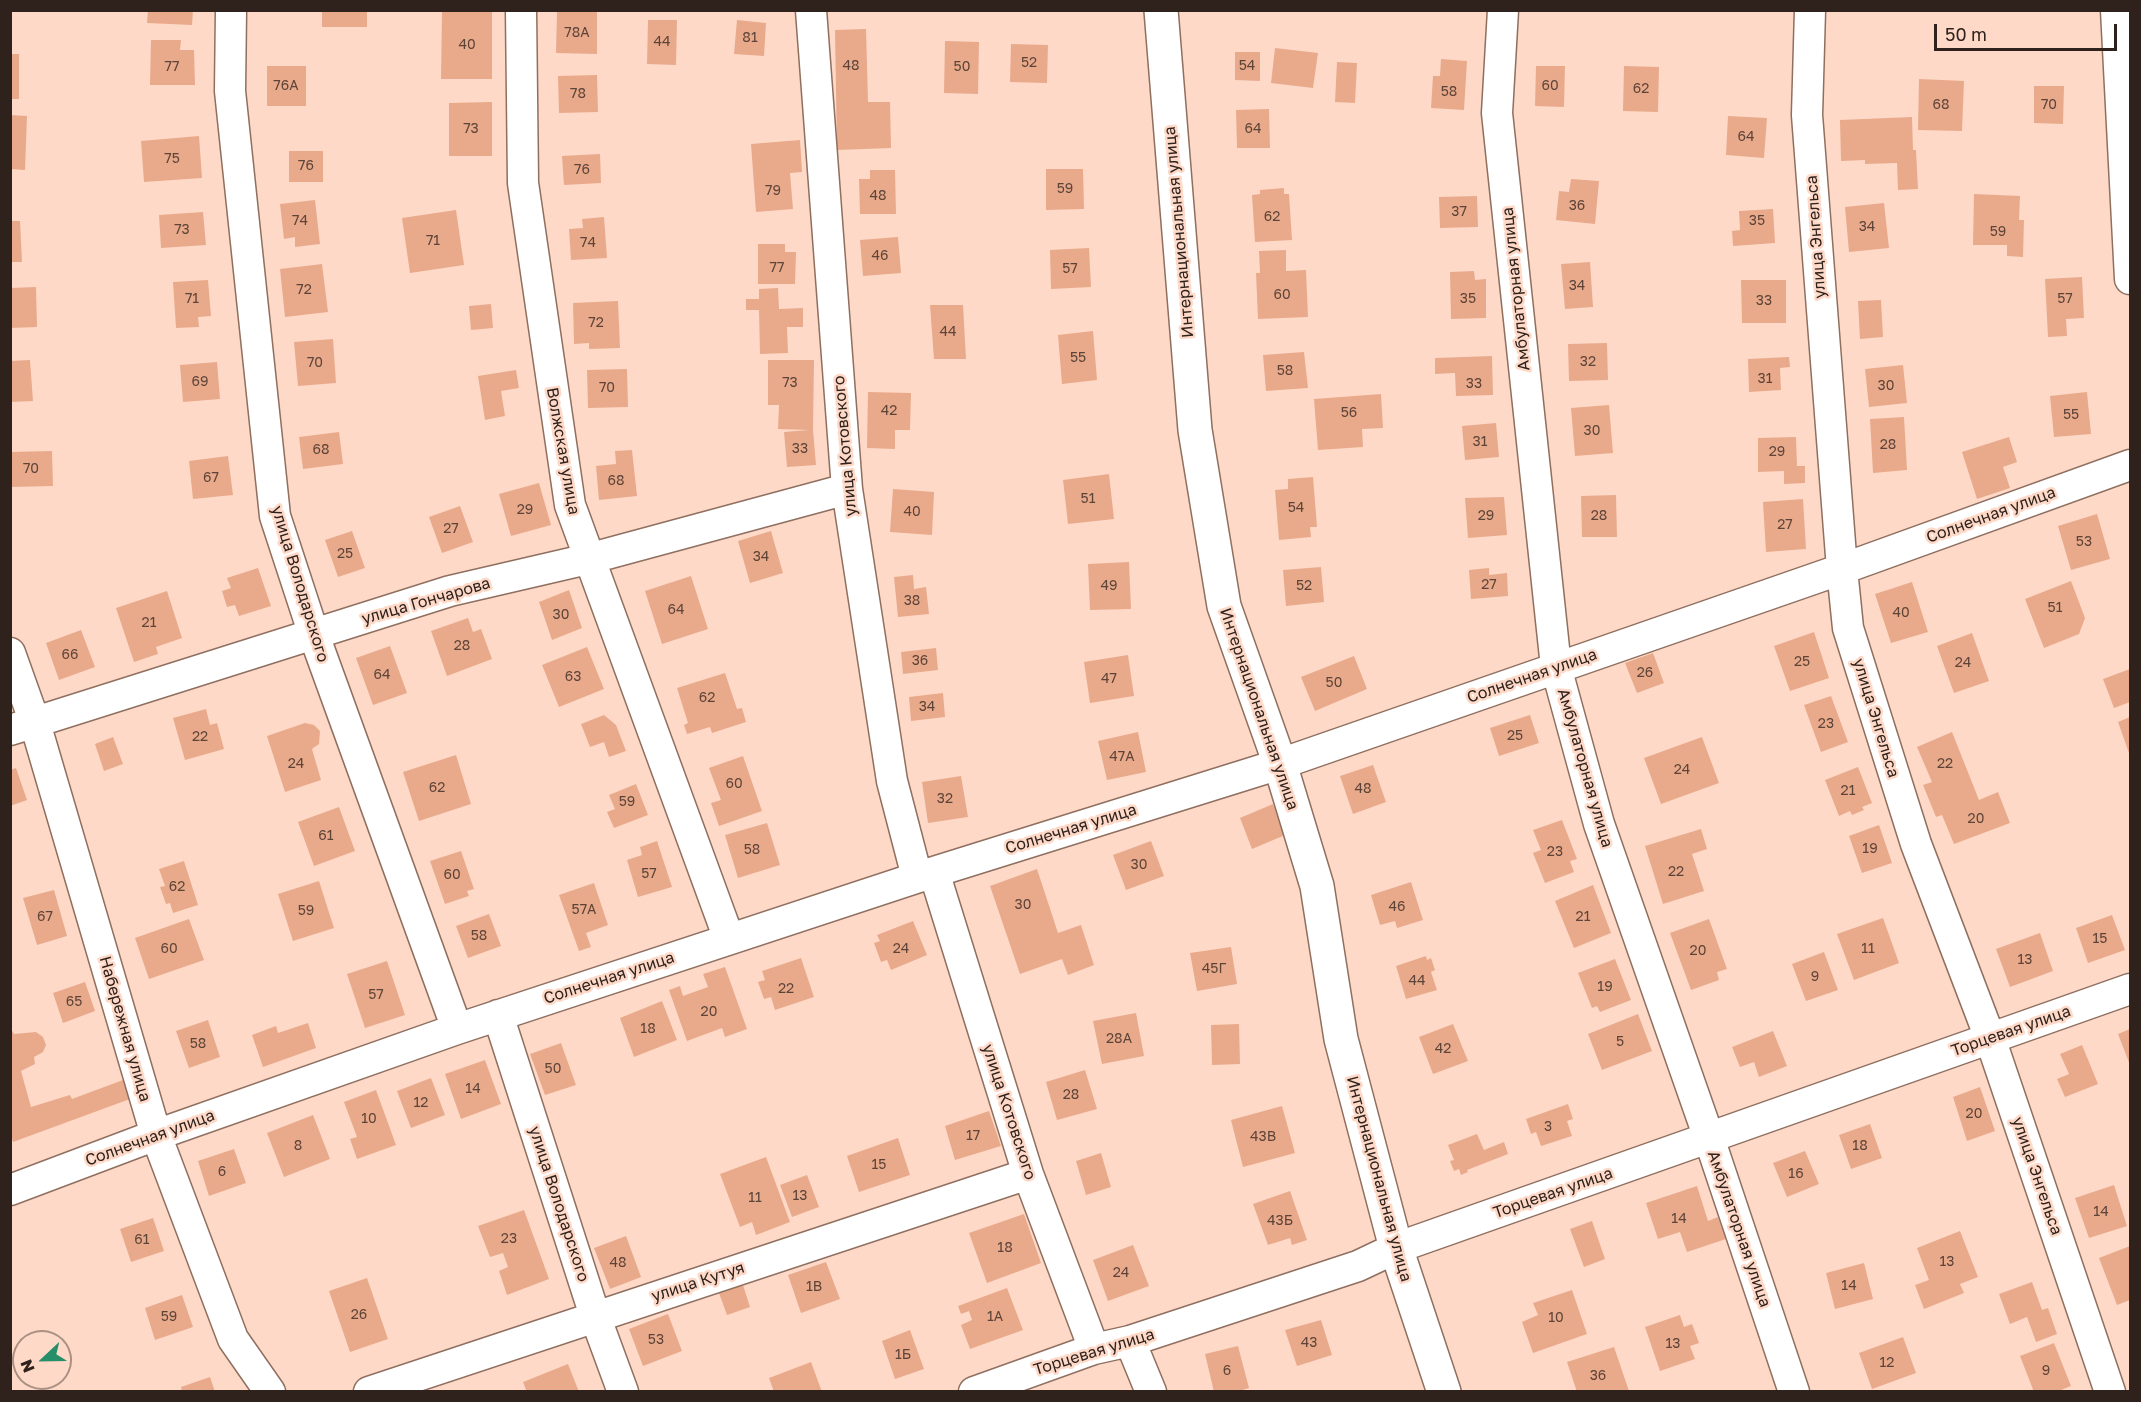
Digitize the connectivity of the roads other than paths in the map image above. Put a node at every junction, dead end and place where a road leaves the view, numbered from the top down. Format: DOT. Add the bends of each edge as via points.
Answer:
graph roads {
  1 [pos="231,10"];
  2 [pos="521,10"];
  3 [pos="811,10"];
  4 [pos="1161,10"];
  5 [pos="1503,10"];
  6 [pos="1810,10"];
  7 [pos="2116,10"];
  8 [pos="2130,279"];
  9 [pos="2130,465"];
  10 [pos="847,489"];
  11 [pos="588,559"];
  12 [pos="1842,569"];
  13 [pos="314,635"];
  14 [pos="10,653"];
  15 [pos="1556,667"];
  16 [pos="23,727"];
  17 [pos="1280,764"];
  18 [pos="925,874"];
  19 [pos="729,939"];
  20 [pos="2130,989"];
  21 [pos="498,1015"];
  22 [pos="457,1029"];
  23 [pos="1990,1038"];
  24 [pos="156,1135"];
  25 [pos="1709,1138"];
  26 [pos="1028,1174"];
  27 [pos="10,1190"];
  28 [pos="1396,1248"];
  29 [pos="595,1316"];
  30 [pos="1130,1341"];
  31 [pos="1094,1349"];
  32 [pos="270,1392"];
  33 [pos="369,1392"];
  34 [pos="623,1392"];
  35 [pos="974,1392"];
  36 [pos="1151,1392"];
  37 [pos="1444,1392"];
  38 [pos="1794,1392"];
  39 [pos="2110,1392"];
  1 -- 13 [label="street, улица Володарского" via="230,91 275,516"];
  2 -- 11 [label="street, Волжская улица" via="523,183 570,506"];
  3 -- 10 [label="street, улица Котовского"];
  4 -- 17 [label="street, Интернациональная улица" via="1195,430 1224,606"];
  5 -- 15 [label="street, Амбулаторная улица" via="1497,113"];
  6 -- 12 [label="street, улица Энгельса" via="1807,115"];
  7 -- 8 [label="street"];
  9 -- 12 [label="street, Солнечная улица"];
  10 -- 11 [label="street, улица Гончарова"];
  10 -- 18 [label="street, улица Котовского" via="892,781"];
  11 -- 13 [label="street, улица Гончарова" via="450,591"];
  11 -- 19 [label="street, Волжская улица"];
  12 -- 15 [label="street, Солнечная улица"];
  12 -- 23 [label="street, улица Энгельса" via="1848,628 1916,844"];
  13 -- 16 [label="street, улица Гончарова"];
  13 -- 22 [label="street, улица Володарского"];
  14 -- 16 [label="street, Набережная улица"];
  15 -- 17 [label="street, Солнечная улица"];
  15 -- 25 [label="street, Амбулаторная улица" via="1599,824"];
  16 -- 24 [label="street, Набережная улица"];
  17 -- 18 [label="street, Солнечная улица"];
  17 -- 28 [label="street, Интернациональная улица" via="1317,886 1341,1039"];
  18 -- 19 [label="street, Солнечная улица"];
  18 -- 26 [label="street, улица Котовского"];
  19 -- 21 [label="street, Солнечная улица"];
  20 -- 23 [label="street, Торцевая улица"];
  21 -- 22 [label="street, Солнечная улица"];
  21 -- 29 [label="street, улица Володарского"];
  22 -- 24 [label="street, Солнечная улица"];
  23 -- 25 [label="street, Торцевая улица"];
  23 -- 39 [label="street, улица Энгельса"];
  24 -- 27 [label="street, Солнечная улица"];
  24 -- 32 [label="street, Набережная улица" via="233,1339"];
  25 -- 28 [label="street, Торцевая улица"];
  25 -- 38 [label="street, Амбулаторная улица"];
  26 -- 29 [label="street, улица Кутуя"];
  26 -- 31 [label="street, улица Котовского"];
  28 -- 30 [label="street, Торцевая улица" via="1358,1266"];
  28 -- 37 [label="street, Интернациональная улица"];
  29 -- 33 [label="street, улица Кутуя"];
  29 -- 34 [label="street, улица Володарского"];
  30 -- 31 [label="street, Торцевая улица"];
  30 -- 36 [label="street"];
  31 -- 35 [label="street, Торцевая улица"];
}
